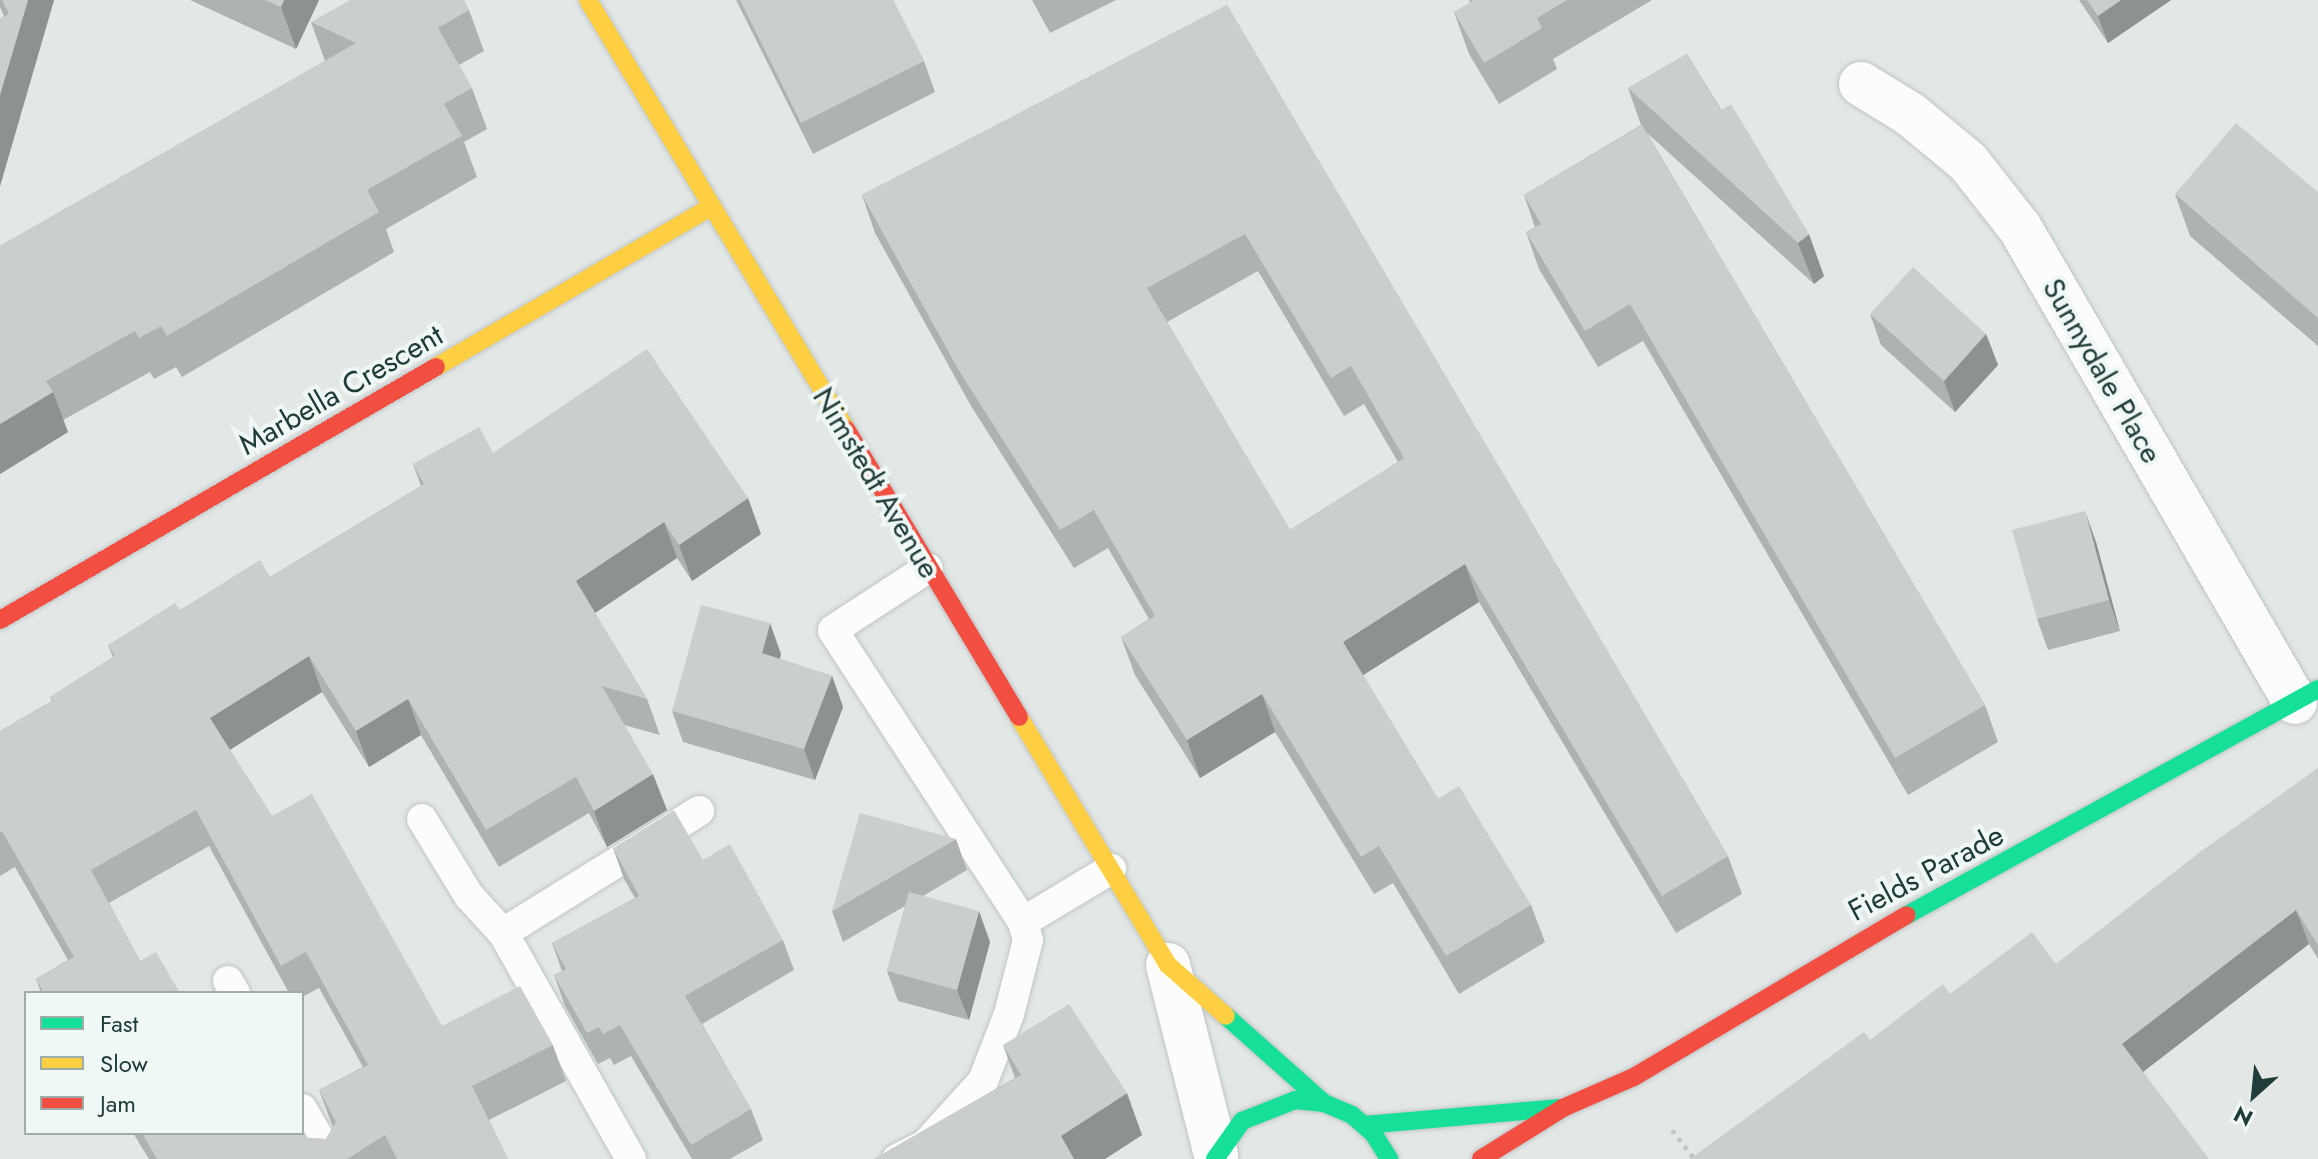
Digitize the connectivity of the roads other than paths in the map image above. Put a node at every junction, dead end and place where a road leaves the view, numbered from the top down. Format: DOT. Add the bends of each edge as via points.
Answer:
graph roads {
  1 [pos="588,0"];
  2 [pos="1861,84"];
  3 [pos="709,208"];
  4 [pos="928,568"];
  5 [pos="0,620"];
  6 [pos="2307,695"];
  7 [pos="699,811"];
  8 [pos="422,819"];
  9 [pos="1111,869"];
  10 [pos="1023,922"];
  11 [pos="503,933"];
  12 [pos="1168,965"];
  13 [pos="1324,1103"];
  14 [pos="1563,1108"];
  15 [pos="304,1112"];
  16 [pos="1364,1125"];
  17 [pos="1216,1157"];
  18 [pos="331,1159"];
  19 [pos="631,1159"];
  20 [pos="897,1159"];
  21 [pos="1389,1159"];
  22 [pos="1481,1159"];
  1 -- 3 [label="street, Nimstedt Avenue"];
  2 -- 6 [label="street, Sunnydale Place" via="1910,114 1968,162 2020,228"];
  3 -- 4 [label="street, Nimstedt Avenue"];
  3 -- 5 [label="street, Marbella Crescent"];
  4 -- 9 [label="street, Nimstedt Avenue"];
  4 -- 10 [label="lane" via="833,630"];
  6 -- 14 [label="street, Fields Parade" via="1843,950 1634,1077"];
  7 -- 11 [label="lane"];
  8 -- 11 [label="lane" via="469,896"];
  9 -- 10 [label="lane"];
  9 -- 12 [label="street, Nimstedt Avenue"];
  10 -- 20 [label="lane" via="1028,940 983,1081 926,1144"];
  11 -- 19 [label="lane"];
  12 -- 13 [label="street, Nimstedt Avenue"];
  12 -- 17 [label="street, Nimstedt Avenue"];
  13 -- 16 [label="street"];
  13 -- 17 [label="street" via="1281,1102 1254,1112"];
  14 -- 16 [label="street, Fields Parade"];
  14 -- 22 [label="street, Fields Parade"];
  15 -- 18 [label="lane"];
  16 -- 21 [label="street"];
}
